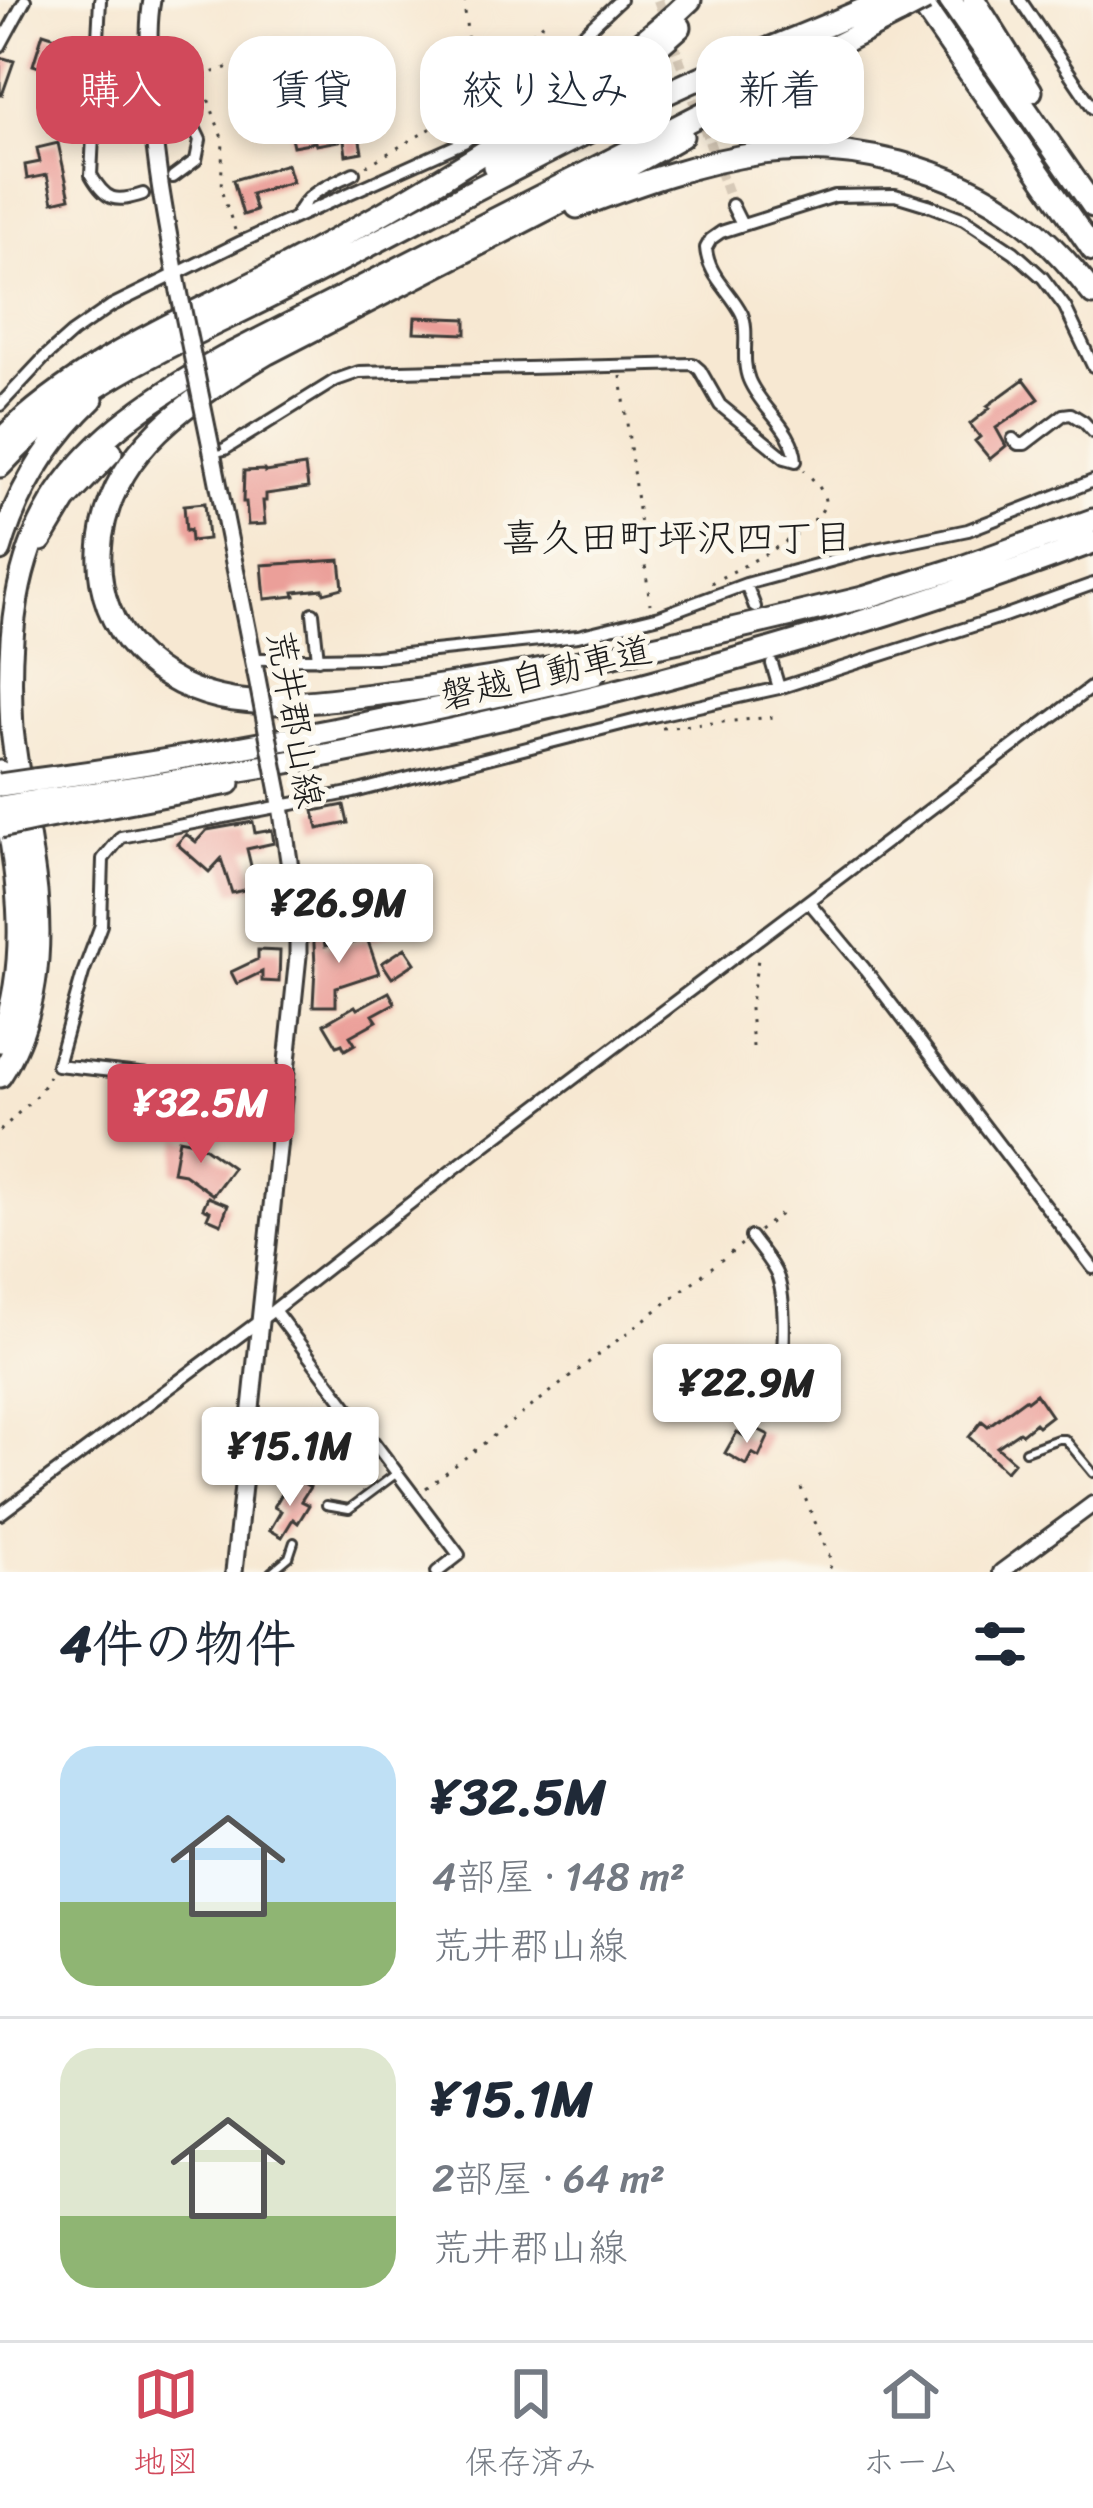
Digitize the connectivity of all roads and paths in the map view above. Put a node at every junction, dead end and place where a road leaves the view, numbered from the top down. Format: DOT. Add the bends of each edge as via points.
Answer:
graph roads {
  1 [pos="25,0"];
  2 [pos="100,0"];
  3 [pos="152,0"];
  4 [pos="464,0"];
  5 [pos="620,0"];
  6 [pos="690,0"];
  7 [pos="703,0"];
  8 [pos="950,0"];
  9 [pos="974,0"];
  10 [pos="1020,0"];
  11 [pos="907,3"];
  12 [pos="549,19"];
  13 [pos="310,32"];
  14 [pos="861,32"];
  15 [pos="149,36"];
  16 [pos="467,36"];
  17 [pos="529,36"];
  18 [pos="0,46"];
  19 [pos="1093,108"];
  20 [pos="420,137"];
  21 [pos="155,144"];
  22 [pos="199,144"];
  23 [pos="354,172"];
  24 [pos="173,177"];
  25 [pos="143,194"];
  26 [pos="1093,201"];
  27 [pos="732,205"];
  28 [pos="296,217"];
  29 [pos="742,225"];
  30 [pos="239,243"];
  31 [pos="372,244"];
  32 [pos="1093,250"];
  33 [pos="458,255"];
  34 [pos="178,283"];
  35 [pos="1093,294"];
  36 [pos="276,349"];
  37 [pos="137,362"];
  38 [pos="620,365"];
  39 [pos="1093,366"];
  40 [pos="0,405"];
  41 [pos="1093,432"];
  42 [pos="1013,439"];
  43 [pos="0,441"];
  44 [pos="212,452"];
  45 [pos="796,461"];
  46 [pos="0,466"];
  47 [pos="1093,481"];
  48 [pos="1093,520"];
  49 [pos="1093,542"];
  50 [pos="0,550"];
  51 [pos="746,584"];
  52 [pos="1093,584"];
  53 [pos="701,588"];
  54 [pos="871,596"];
  55 [pos="755,607"];
  56 [pos="314,613"];
  57 [pos="652,618"];
  58 [pos="318,658"];
  59 [pos="772,664"];
  60 [pos="255,666"];
  61 [pos="1093,686"];
  62 [pos="778,688"];
  63 [pos="10,704"];
  64 [pos="774,717"];
  65 [pos="654,728"];
  66 [pos="0,772"];
  67 [pos="0,784"];
  68 [pos="37,800"];
  69 [pos="280,800"];
  70 [pos="0,806"];
  71 [pos="0,827"];
  72 [pos="809,902"];
  73 [pos="762,937"];
  74 [pos="0,1041"];
  75 [pos="753,1047"];
  76 [pos="56,1064"];
  77 [pos="0,1076"];
  78 [pos="286,1090"];
  79 [pos="0,1131"];
  80 [pos="786,1210"];
  81 [pos="751,1238"];
  82 [pos="1093,1268"];
  83 [pos="267,1314"];
  84 [pos="773,1414"];
  85 [pos="1025,1451"];
  86 [pos="1093,1472"];
  87 [pos="397,1473"];
  88 [pos="801,1489"];
  89 [pos="416,1496"];
  90 [pos="1093,1504"];
  91 [pos="326,1505"];
  92 [pos="0,1514"];
  93 [pos="294,1543"];
  94 [pos="234,1572"];
  95 [pos="272,1572"];
  96 [pos="437,1572"];
  97 [pos="828,1572"];
  98 [pos="1000,1572"];
  1 -- 18 [label="street"];
  2 -- 25 [label="street" via="91,175 112,198"];
  3 -- 15 [label="main road"];
  4 -- 16 [label="path"];
  5 -- 28 [label="street" via="464,142"];
  6 -- 43 [label="highway" via="486,152 370,222 105,359"];
  7 -- 31 [label="highway" via="626,75"];
  8 -- 26 [label="highway"];
  9 -- 26 [label="highway"];
  10 -- 19 [label="street"];
  11 -- 14 [label="highway"];
  11 -- 31 [label="highway" via="671,91"];
  11 -- 32 [label="highway"];
  12 -- 17 [label="path"];
  13 -- 30 [label="path" via="204,79 223,141 221,190"];
  14 -- 33 [label="highway"];
  14 -- 63 [label="highway" via="225,357 137,411 75,466 32,528 10,603"];
  20 -- 23 [label="path"];
  21 -- 34 [label="main road"];
  22 -- 24 [label="street" via="196,160"];
  23 -- 28 [label="street" via="302,202"];
  27 -- 29 [label="street"];
  28 -- 30 [label="street"];
  29 -- 39 [label="street" via="863,194 896,195 964,219 1043,278"];
  29 -- 45 [label="street" via="708,242 708,262 744,318 749,380 785,430"];
  30 -- 34 [label="street"];
  31 -- 37 [label="highway"];
  33 -- 35 [label="highway" via="705,164 824,151 916,169 975,191 1048,242"];
  33 -- 36 [label="highway"];
  34 -- 40 [label="street" via="92,319"];
  34 -- 44 [label="main road, 荒井郡山線, bridge"];
  36 -- 54 [label="highway" via="147,441 120,477 104,520 99,565 115,625 139,656 190,689 286,703 446,686"];
  36 -- 63 [label="highway" via="160,412 65,500 22,588"];
  37 -- 46 [label="highway" via="68,404"];
  37 -- 50 [label="highway" via="48,449"];
  38 -- 44 [label="street" via="359,372"];
  38 -- 45 [label="street" via="697,365 720,405"];
  38 -- 57 [label="path"];
  41 -- 42 [label="street" via="1071,414 1024,444"];
  44 -- 60 [label="main road, 荒井郡山線"];
  45 -- 53 [label="path" via="820,487 822,512"];
  47 -- 51 [label="street" via="968,530"];
  48 -- 54 [label="highway, 磐越自動車道"];
  49 -- 68 [label="highway, 磐越自動車道" via="878,617 612,693 201,790"];
  51 -- 55 [label="street"];
  51 -- 57 [label="street"];
  52 -- 62 [label="street"];
  54 -- 68 [label="highway, 磐越自動車道" via="632,664 194,755"];
  56 -- 58 [label="street"];
  57 -- 58 [label="street" via="556,638"];
  58 -- 60 [label="street"];
  59 -- 62 [label="street"];
  60 -- 69 [label="main road, 荒井郡山線, bridge"];
  61 -- 72 [label="street"];
  62 -- 69 [label="street" via="354,792"];
  63 -- 77 [label="highway" via="39,949 20,1041"];
  64 -- 65 [label="path"];
  66 -- 74 [label="highway" via="21,935"];
  67 -- 68 [label="highway, 磐越自動車道, bridge"];
  68 -- 70 [label="highway, 磐越自動車道, bridge"];
  68 -- 71 [label="highway, bridge"];
  69 -- 76 [label="street" via="121,837 111,846 103,859 101,925"];
  69 -- 78 [label="main road, 荒井郡山線" via="298,923"];
  72 -- 73 [label="street"];
  72 -- 82 [label="street"];
  73 -- 75 [label="path" via="750,1010"];
  73 -- 83 [label="street"];
  76 -- 78 [label="street"];
  76 -- 79 [label="path"];
  78 -- 83 [label="main road, 荒井郡山線"];
  80 -- 81 [label="path"];
  81 -- 84 [label="street" via="778,1278 783,1363"];
  81 -- 89 [label="path"];
  83 -- 87 [label="street"];
  83 -- 92 [label="street"];
  83 -- 94 [label="main road, 荒井郡山線"];
  85 -- 86 [label="lane" via="1065,1439"];
  87 -- 89 [label="street"];
  87 -- 91 [label="lane" via="350,1509"];
  88 -- 97 [label="path" via="832,1563"];
  89 -- 96 [label="street" via="458,1555"];
  90 -- 98 [label="street"];
  93 -- 95 [label="lane"];
}
